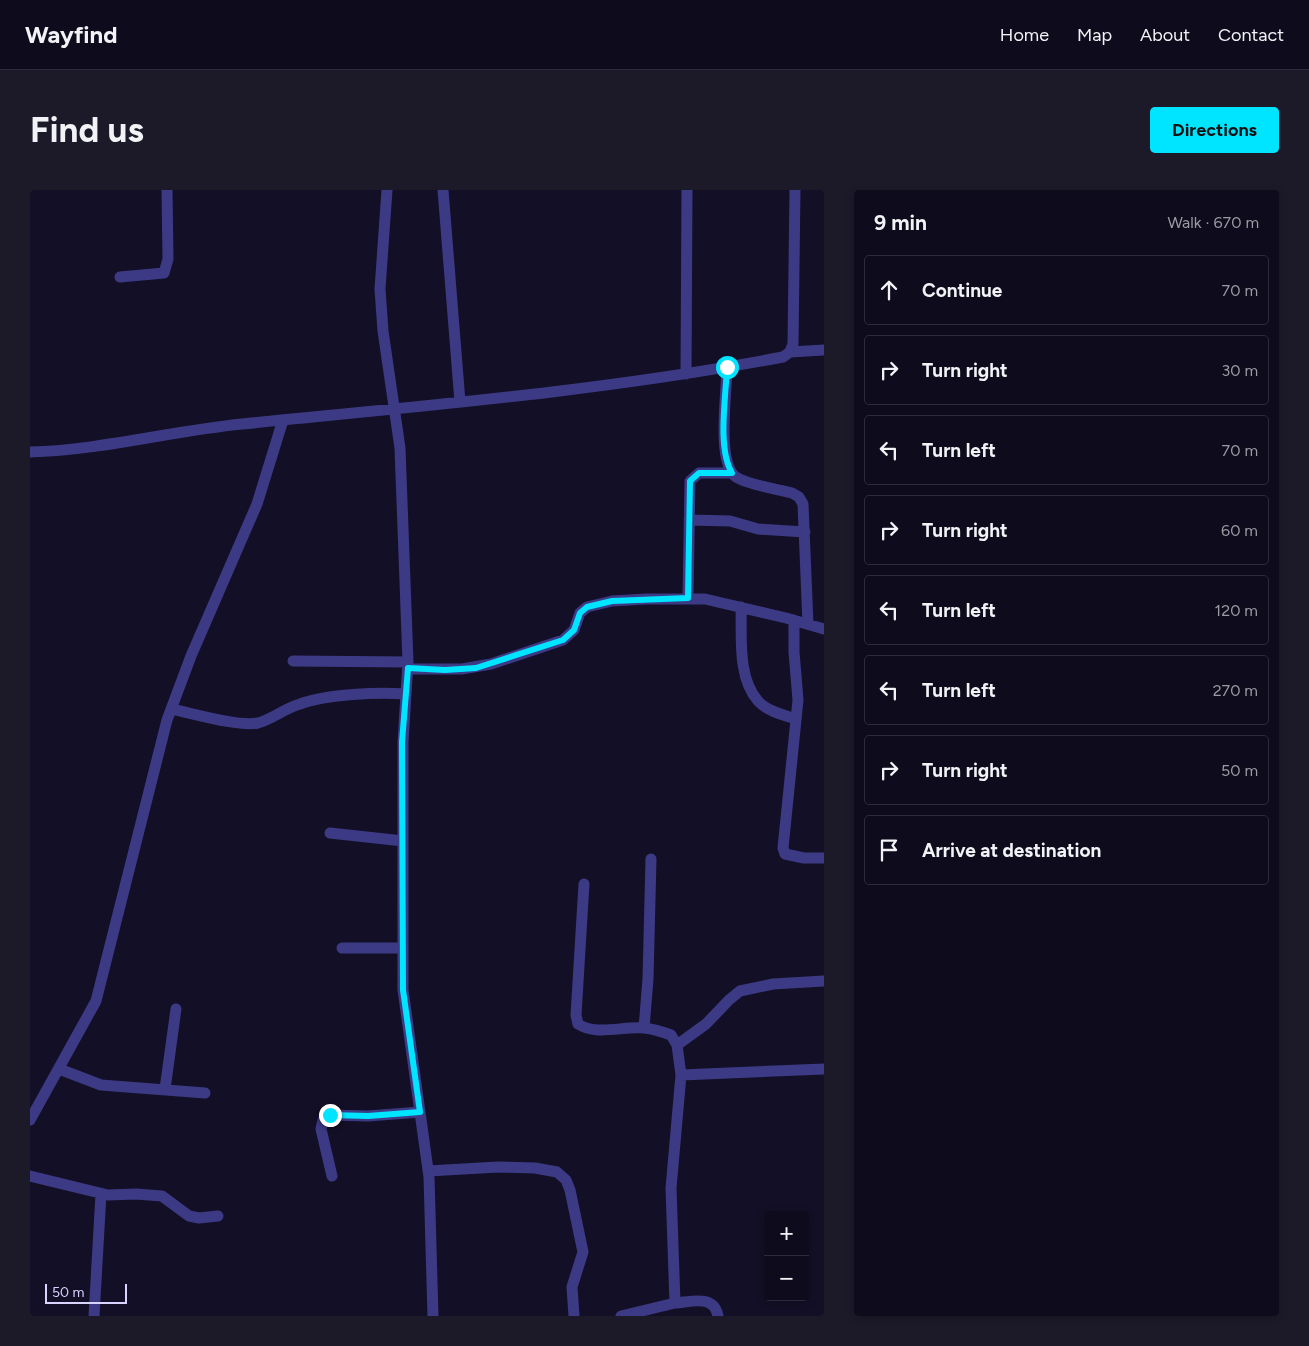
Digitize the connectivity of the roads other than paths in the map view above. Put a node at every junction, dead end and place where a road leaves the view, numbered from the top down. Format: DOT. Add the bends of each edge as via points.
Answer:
graph roads {
  1 [pos="167,190"];
  2 [pos="387,190"];
  3 [pos="443,190"];
  4 [pos="687,190"];
  5 [pos="795,190"];
  6 [pos="120,277"];
  7 [pos="824,350"];
  8 [pos="790,352"];
  9 [pos="727,367"];
  10 [pos="686,374"];
  11 [pos="460,402"];
  12 [pos="395,408"];
  13 [pos="283,420"];
  14 [pos="30,452"];
  15 [pos="732,473"];
  16 [pos="689,520"];
  17 [pos="805,532"];
  18 [pos="688,598"];
  19 [pos="740,607"];
  20 [pos="794,620"];
  21 [pos="808,624"];
  22 [pos="824,629"];
  23 [pos="293,661"];
  24 [pos="408,665"];
  25 [pos="406,694"];
  26 [pos="171,709"];
  27 [pos="796,719"];
  28 [pos="330,833"];
  29 [pos="403,841"];
  30 [pos="824,858"];
  31 [pos="651,859"];
  32 [pos="584,884"];
  33 [pos="342,948"];
  34 [pos="402,948"];
  35 [pos="824,981"];
  36 [pos="176,1009"];
  37 [pos="644,1028"];
  38 [pos="677,1045"];
  39 [pos="59,1069"];
  40 [pos="824,1069"];
  41 [pos="681,1075"];
  42 [pos="164,1089"];
  43 [pos="205,1093"];
  44 [pos="420,1112"];
  45 [pos="30,1120"];
  46 [pos="428,1171"];
  47 [pos="30,1176"];
  48 [pos="332,1176"];
  49 [pos="101,1194"];
  50 [pos="218,1216"];
  51 [pos="670,1308"];
  52 [pos="94,1316"];
  53 [pos="433,1316"];
  54 [pos="574,1316"];
  55 [pos="620,1316"];
  56 [pos="718,1316"];
  1 -- 6 [label="street" via="168,259 164,273"];
  2 -- 12 [label="street" via="380,289"];
  3 -- 11 [label="street"];
  4 -- 10 [label="street"];
  5 -- 8 [label="street" via="794,344"];
  7 -- 8 [label="street"];
  8 -- 9 [label="street" via="784,357"];
  9 -- 10 [label="street"];
  9 -- 15 [label="street" via="724,443 727,466"];
  10 -- 11 [label="street" via="614,386"];
  11 -- 12 [label="street"];
  12 -- 13 [label="street"];
  12 -- 24 [label="street" via="403,497"];
  13 -- 14 [label="street" via="212,427 74,450"];
  13 -- 26 [label="street" via="257,504"];
  15 -- 16 [label="street" via="709,472 694,476 689,487"];
  15 -- 17 [label="street" via="737,478 799,497 804,511"];
  16 -- 17 [label="street" via="730,521 758,529"];
  16 -- 18 [label="street"];
  17 -- 21 [label="street"];
  18 -- 19 [label="street"];
  18 -- 24 [label="street" via="612,601 587,607 580,613 574,630 563,640 476,668 445,670"];
  19 -- 20 [label="street"];
  19 -- 27 [label="street" via="748,684 758,702 766,708"];
  20 -- 21 [label="street"];
  20 -- 27 [label="street" via="798,683"];
  21 -- 22 [label="street"];
  23 -- 24 [label="street"];
  24 -- 25 [label="street"];
  25 -- 26 [label="street" via="374,693 312,701 285,709 257,723 238,723"];
  25 -- 29 [label="street" via="402,742"];
  26 -- 39 [label="street" via="96,1001"];
  27 -- 30 [label="street" via="783,848 785,854 792,856"];
  28 -- 29 [label="street"];
  29 -- 34 [label="street"];
  31 -- 37 [label="street"];
  32 -- 37 [label="street" via="578,1024 593,1029"];
  33 -- 34 [label="street"];
  34 -- 44 [label="street" via="403,990"];
  35 -- 38 [label="street" via="773,984 740,991 706,1024"];
  36 -- 42 [label="street"];
  37 -- 38 [label="street" via="671,1035"];
  38 -- 41 [label="street"];
  39 -- 42 [label="street" via="101,1085"];
  39 -- 45 [label="street"];
  40 -- 41 [label="street"];
  41 -- 51 [label="street" via="671,1188"];
  42 -- 43 [label="street"];
  44 -- 46 [label="street"];
  44 -- 48 [label="street" via="330,1115 323,1120 321,1128"];
  46 -- 53 [label="street"];
  46 -- 54 [label="street" via="535,1168 557,1172 566,1180 583,1252 572,1287"];
  47 -- 49 [label="street"];
  49 -- 50 [label="street" via="162,1196 190,1216"];
  49 -- 52 [label="street"];
  51 -- 55 [label="street"];
  51 -- 56 [label="street" via="706,1300 713,1305"];
}
